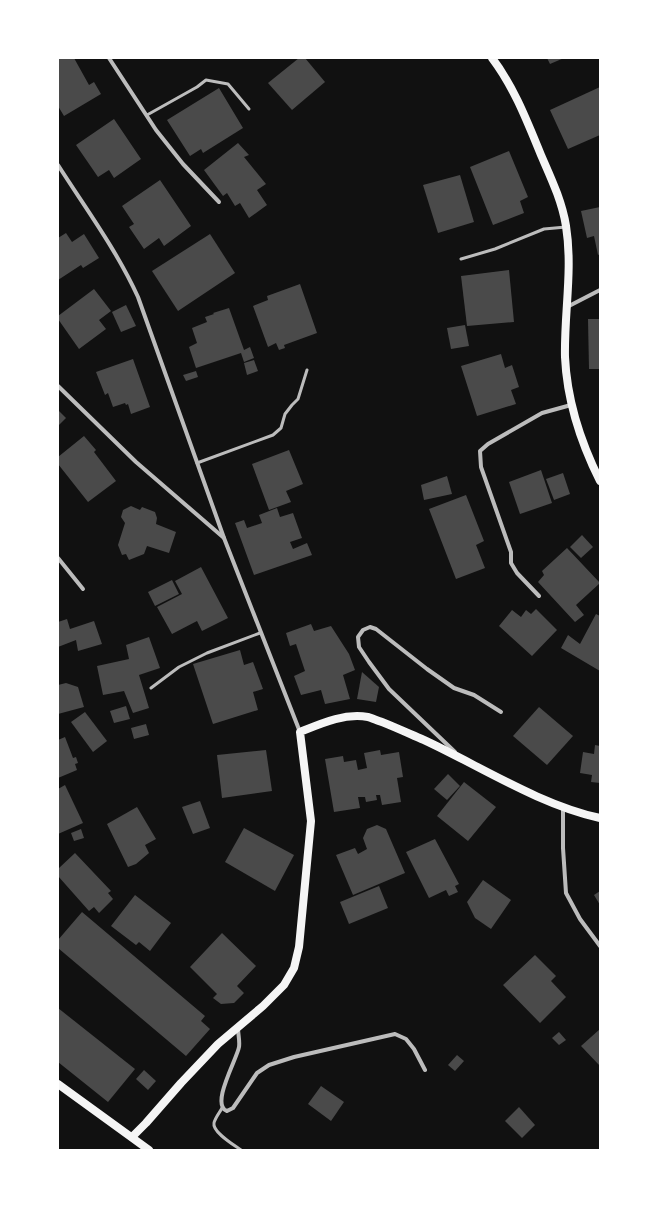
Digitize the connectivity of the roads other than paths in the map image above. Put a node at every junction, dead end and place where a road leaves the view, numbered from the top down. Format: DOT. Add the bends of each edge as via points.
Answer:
graph roads {
  1 [pos="109,58"];
  2 [pos="492,58"];
  3 [pos="249,108"];
  4 [pos="147,115"];
  5 [pos="58,166"];
  6 [pos="219,202"];
  7 [pos="566,227"];
  8 [pos="461,259"];
  9 [pos="600,290"];
  10 [pos="567,307"];
  11 [pos="307,370"];
  12 [pos="58,386"];
  13 [pos="571,405"];
  14 [pos="197,463"];
  15 [pos="600,481"];
  16 [pos="224,538"];
  17 [pos="58,558"];
  18 [pos="83,589"];
  19 [pos="539,596"];
  20 [pos="260,633"];
  21 [pos="151,688"];
  22 [pos="501,712"];
  23 [pos="300,732"];
  24 [pos="461,758"];
  25 [pos="564,807"];
  26 [pos="600,818"];
  27 [pos="600,946"];
  28 [pos="238,1028"];
  29 [pos="425,1070"];
  30 [pos="58,1084"];
  31 [pos="222,1108"];
  32 [pos="132,1137"];
  33 [pos="141,1150"];
  34 [pos="149,1150"];
  35 [pos="241,1150"];
  1 -- 4 [label="street"];
  2 -- 7 [label="main road" via="520,104 558,195"];
  3 -- 4 [label="lane" via="228,84 206,80"];
  4 -- 6 [label="street" via="183,164"];
  5 -- 14 [label="street" via="128,274"];
  7 -- 8 [label="lane" via="544,229 495,249"];
  7 -- 10 [label="main road" via="569,268"];
  9 -- 10 [label="street"];
  10 -- 13 [label="main road" via="565,356"];
  11 -- 14 [label="lane" via="298,399 285,414 281,428 273,435"];
  12 -- 16 [label="street" via="136,462"];
  13 -- 15 [label="main road" via="581,437"];
  13 -- 19 [label="street" via="542,413 480,451 481,467 511,552 510,563"];
  14 -- 16 [label="street"];
  16 -- 20 [label="street"];
  17 -- 18 [label="street"];
  20 -- 21 [label="lane" via="207,653 179,667"];
  20 -- 23 [label="street"];
  22 -- 24 [label="street" via="474,695 454,688 376,629 370,627 363,630 358,637 359,646 389,689"];
  23 -- 24 [label="main road" via="329,720 368,717"];
  23 -- 28 [label="main road" via="311,821 299,947 294,968 284,984"];
  24 -- 25 [label="main road"];
  25 -- 26 [label="main road"];
  25 -- 27 [label="street" via="562,848 566,893 580,919"];
  28 -- 31 [label="street" via="240,1046 222,1091"];
  28 -- 32 [label="main road" via="218,1044 181,1082"];
  29 -- 31 [label="street" via="406,1039 395,1034 269,1065 257,1073 233,1108 227,1111"];
  30 -- 32 [label="main road"];
  31 -- 35 [label="lane" via="214,1123 215,1127"];
  32 -- 33 [label="street"];
  32 -- 34 [label="main road"];
}
